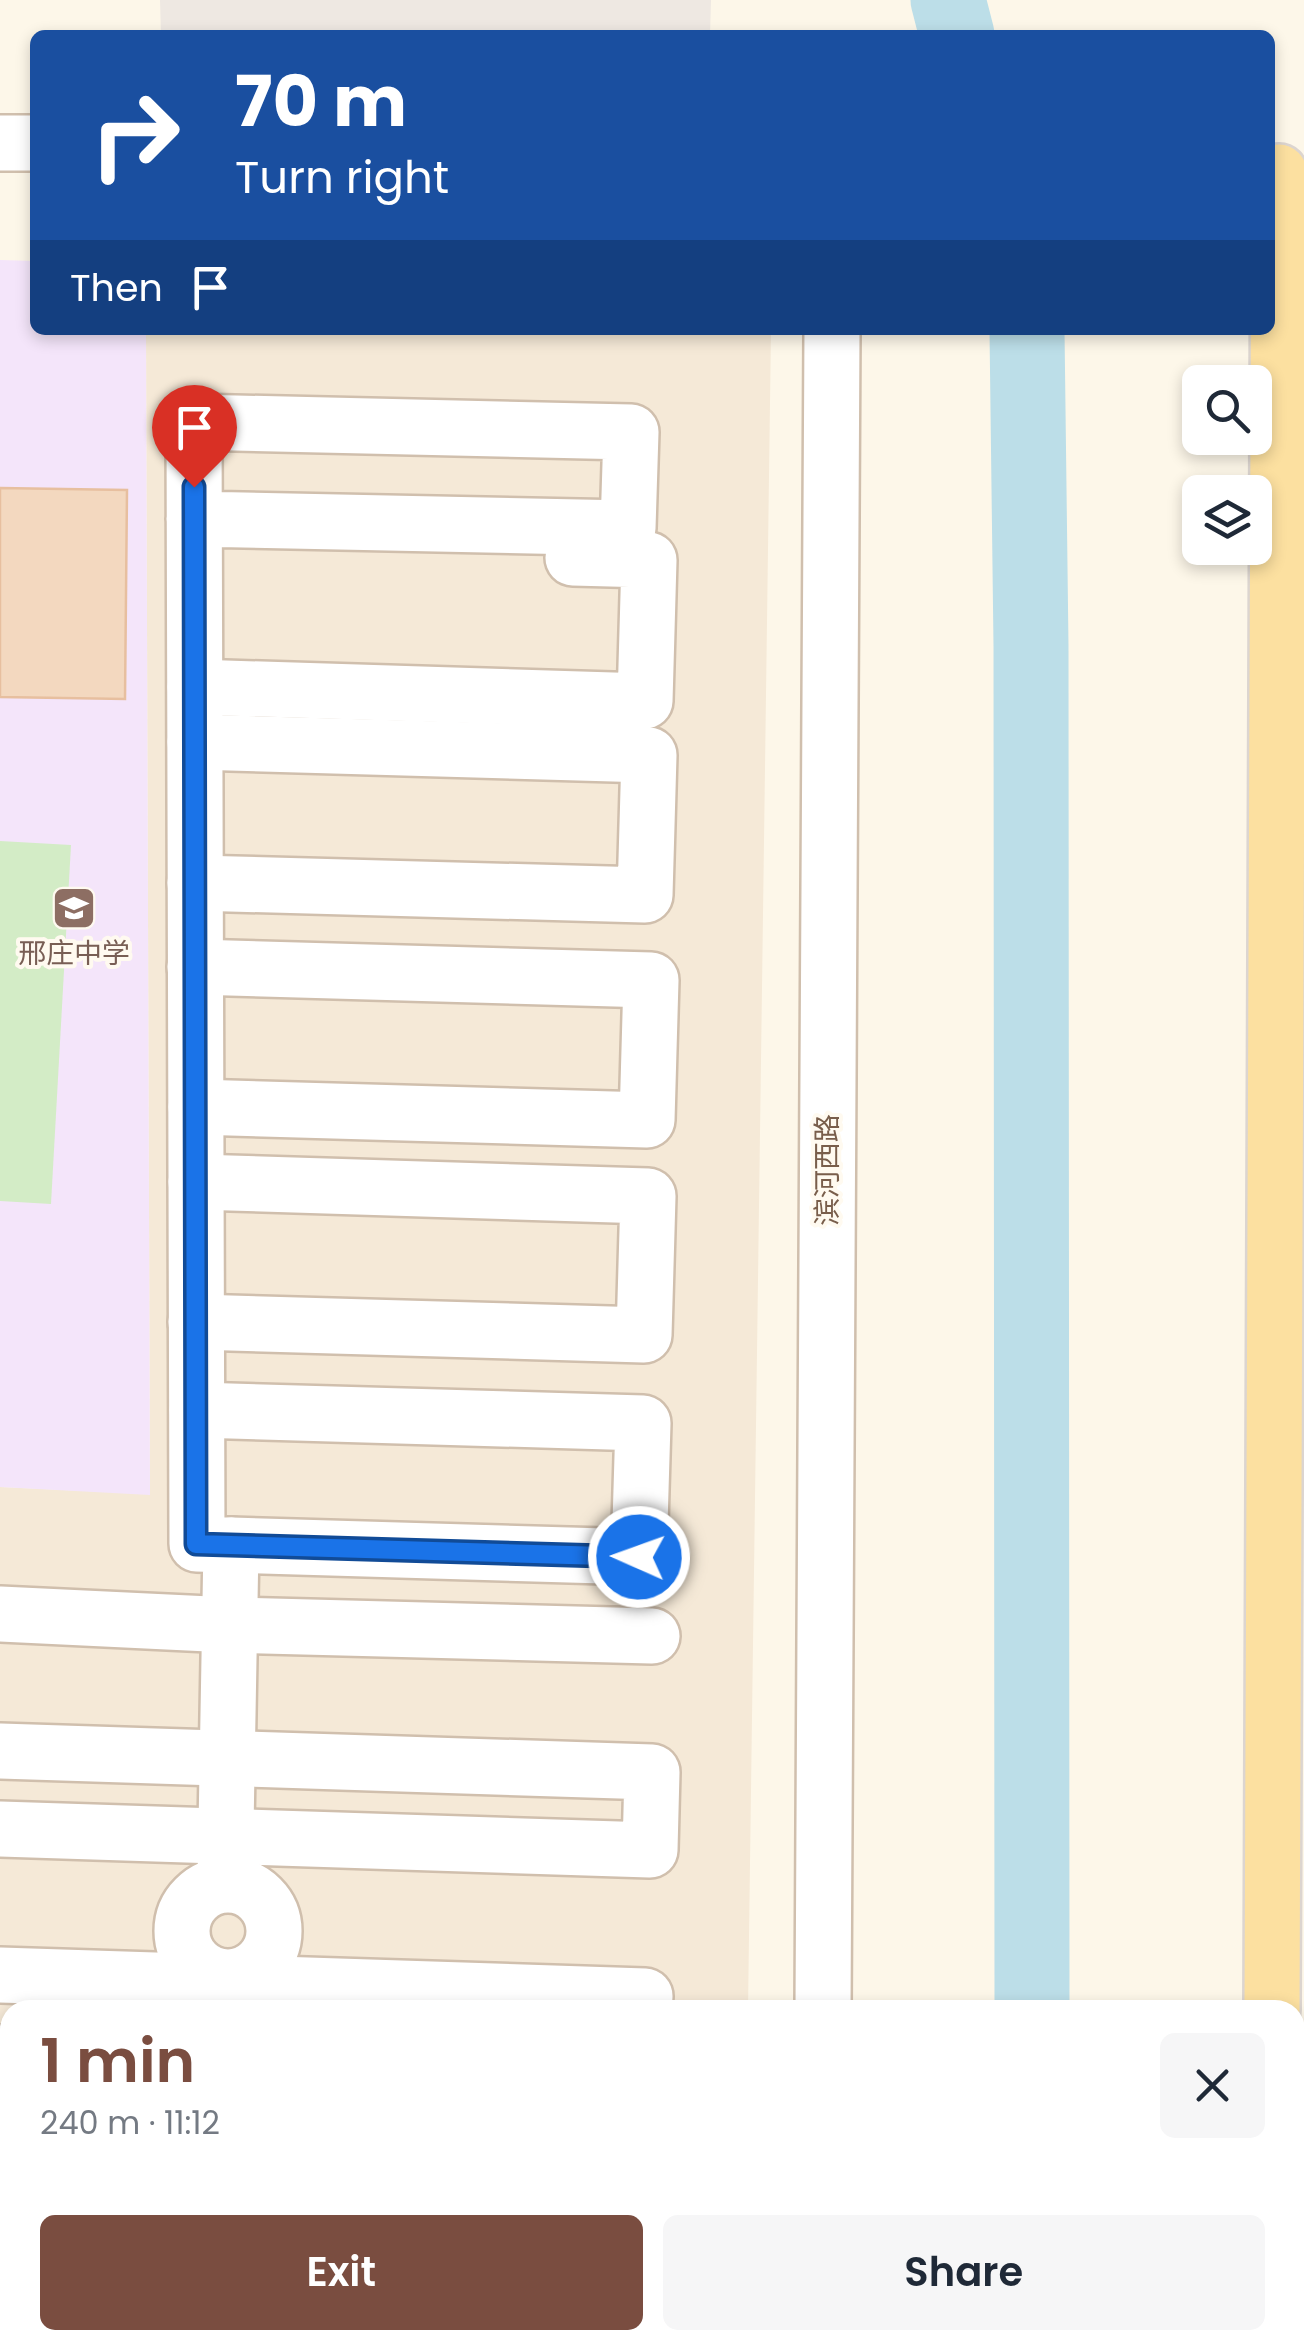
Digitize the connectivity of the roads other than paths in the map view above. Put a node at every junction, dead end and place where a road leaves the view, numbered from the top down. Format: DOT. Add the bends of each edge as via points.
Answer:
graph roads {
  1 [pos="0,142"];
  2 [pos="30,143"];
  3 [pos="1284,172"];
  4 [pos="832,335"];
  5 [pos="194,533"];
  6 [pos="195,687"];
  7 [pos="195,742"];
  8 [pos="195,882"];
  9 [pos="195,967"];
  10 [pos="196,1107"];
  11 [pos="196,1182"];
  12 [pos="196,1322"];
  13 [pos="197,1410"];
  14 [pos="231,1546"];
  15 [pos="0,1614"];
  16 [pos="230,1625"];
  17 [pos="652,1636"];
  18 [pos="0,1751"];
  19 [pos="228,1759"];
  20 [pos="0,1829"];
  21 [pos="226,1860"];
  22 [pos="0,1975"];
  23 [pos="222,1990"];
  24 [pos="645,2000"];
  25 [pos="823,2000"];
  26 [pos="1272,2000"];
  1 -- 2 [label="street"];
  3 -- 26 [label="main road"];
  4 -- 25 [label="street, 滨河西路"];
  5 -- 5 [label="street" via="194,422 630,432 628,528"];
  5 -- 6 [label="street"];
  5 -- 6 [label="street" via="649,560 645,701"];
  6 -- 7 [label="street"];
  7 -- 8 [label="street"];
  7 -- 8 [label="street" via="649,755 645,895"];
  8 -- 9 [label="street"];
  9 -- 10 [label="street"];
  9 -- 10 [label="street" via="651,980 647,1120"];
  10 -- 11 [label="street"];
  11 -- 12 [label="street"];
  11 -- 12 [label="street" via="648,1196 644,1335"];
  12 -- 13 [label="street"];
  13 -- 14 [label="street" via="196,1544"];
  13 -- 14 [label="street" via="643,1423 639,1557"];
  14 -- 16 [label="street"];
  15 -- 16 [label="street"];
  16 -- 17 [label="street"];
  16 -- 19 [label="street"];
  18 -- 19 [label="street"];
  19 -- 21 [label="street"];
  19 -- 21 [label="street" via="652,1772 650,1850"];
  20 -- 21 [label="street"];
  21 -- 23 [label="street" via="182,1922 186,1952"];
  22 -- 23 [label="street"];
  23 -- 24 [label="street"];
}
